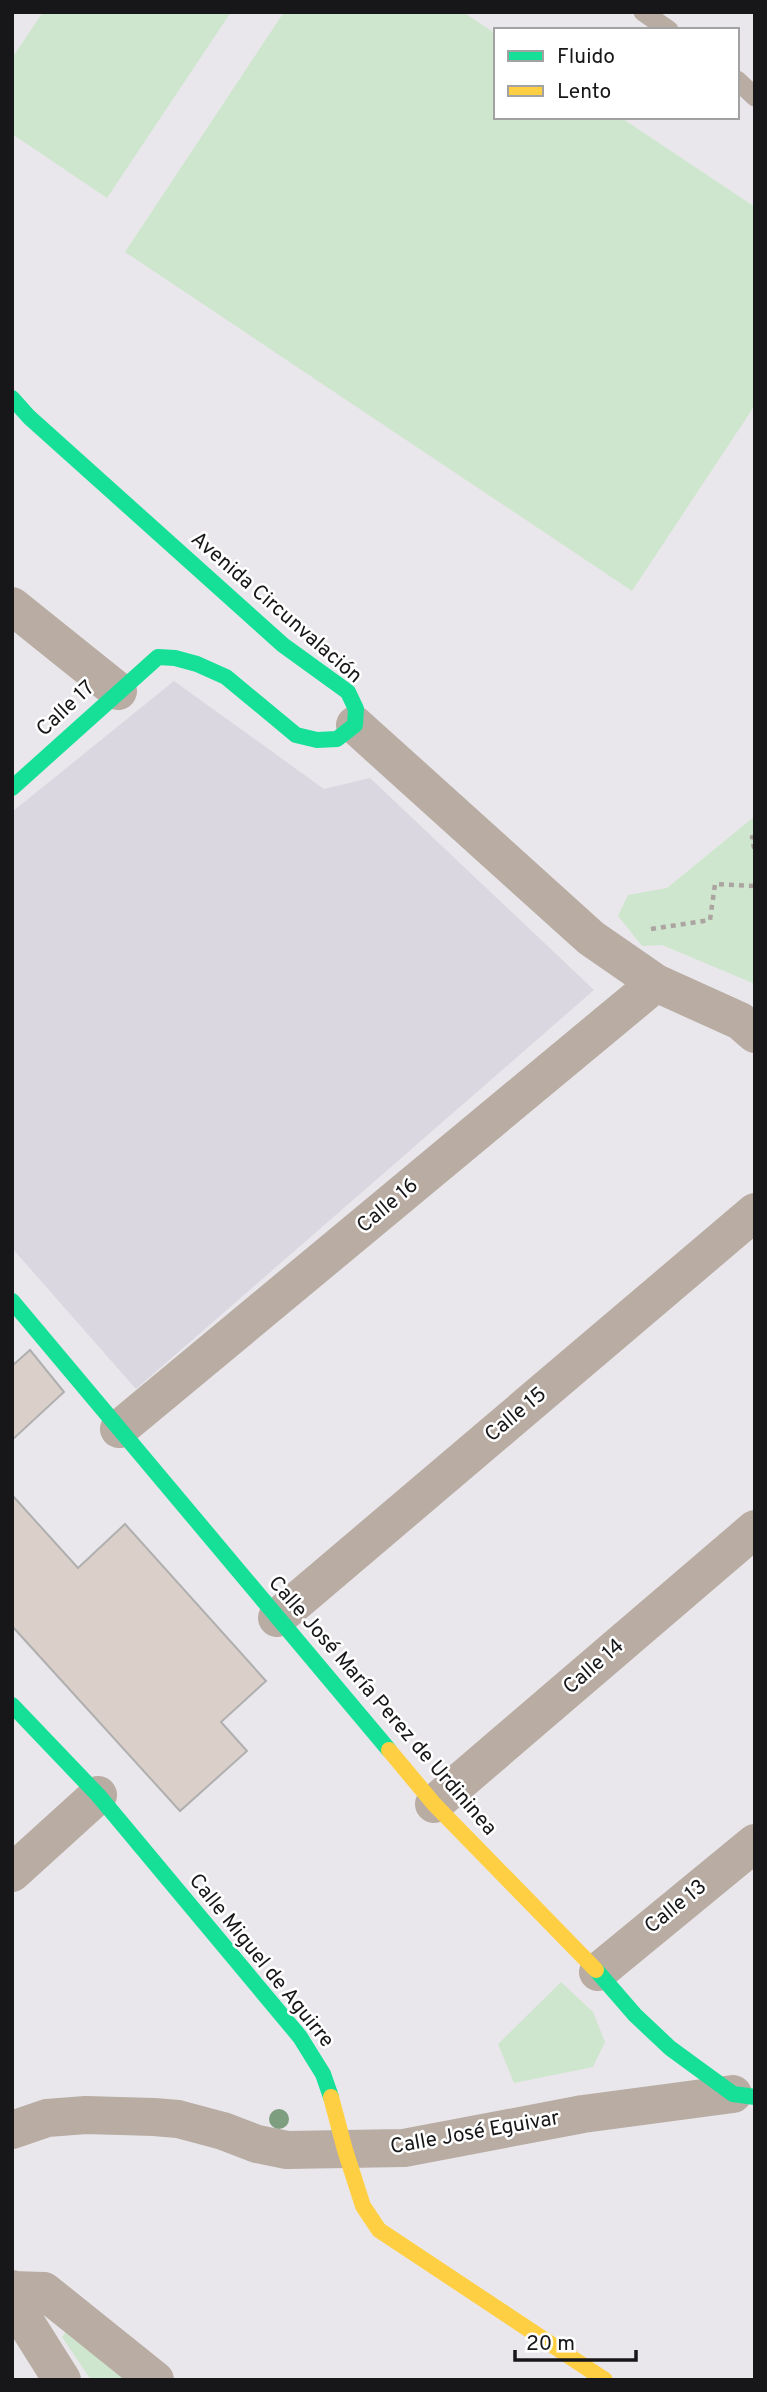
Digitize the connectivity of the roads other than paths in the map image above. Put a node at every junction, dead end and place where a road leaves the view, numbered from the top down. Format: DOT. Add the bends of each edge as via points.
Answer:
graph roads {
  1 [pos="643,12"];
  2 [pos="666,28"];
  3 [pos="739,82"];
  4 [pos="755,97"];
  5 [pos="12,398"];
  6 [pos="12,606"];
  7 [pos="118,691"];
  8 [pos="355,725"];
  9 [pos="12,788"];
  10 [pos="656,983"];
  11 [pos="755,1034"];
  12 [pos="755,1212"];
  13 [pos="12,1301"];
  14 [pos="119,1429"];
  15 [pos="755,1529"];
  16 [pos="277,1618"];
  17 [pos="12,1705"];
  18 [pos="98,1795"];
  19 [pos="434,1804"];
  20 [pos="755,1843"];
  21 [pos="12,1873"];
  22 [pos="598,1972"];
  23 [pos="744,2096"];
  24 [pos="12,2130"];
  25 [pos="345,2150"];
  26 [pos="12,2290"];
  27 [pos="62,2380"];
  28 [pos="155,2380"];
  29 [pos="605,2380"];
  1 -- 2 [label="lane"];
  3 -- 4 [label="lane"];
  5 -- 8 [label="street, Avenida Circunvalación" via="283,645 348,692 356,709"];
  6 -- 7 [label="street"];
  7 -- 8 [label="street" via="158,657 175,657 226,677 296,735 337,739"];
  7 -- 9 [label="street, Calle 17"];
  8 -- 10 [label="street" via="591,939"];
  10 -- 11 [label="street" via="740,1021"];
  10 -- 14 [label="street, Calle 16"];
  12 -- 16 [label="street, Calle 15"];
  13 -- 14 [label="street, Calle José María Perez de Urdininea"];
  14 -- 16 [label="street, Calle José María Perez de Urdininea"];
  15 -- 19 [label="street, Calle 14"];
  16 -- 19 [label="street, Calle José María Perez de Urdininea"];
  17 -- 18 [label="street, Calle Miguel de Aguirre"];
  18 -- 21 [label="street"];
  18 -- 25 [label="street, Calle Miguel de Aguirre" via="300,2037 323,2074"];
  19 -- 22 [label="street, Calle José María Perez de Urdininea"];
  20 -- 22 [label="street, Calle 13"];
  22 -- 23 [label="street, Calle José María Perez de Urdininea" via="670,2048"];
  23 -- 25 [label="street, Calle José Eguivar" via="583,2114 404,2148"];
  24 -- 25 [label="street, Calle José Eguivar" via="47,2118 154,2117 178,2119 287,2150"];
  25 -- 29 [label="street, Calle Miguel de Aguirre" via="363,2206 379,2231"];
  26 -- 27 [label="street" via="23,2318"];
  26 -- 28 [label="street" via="44,2291"];
}
